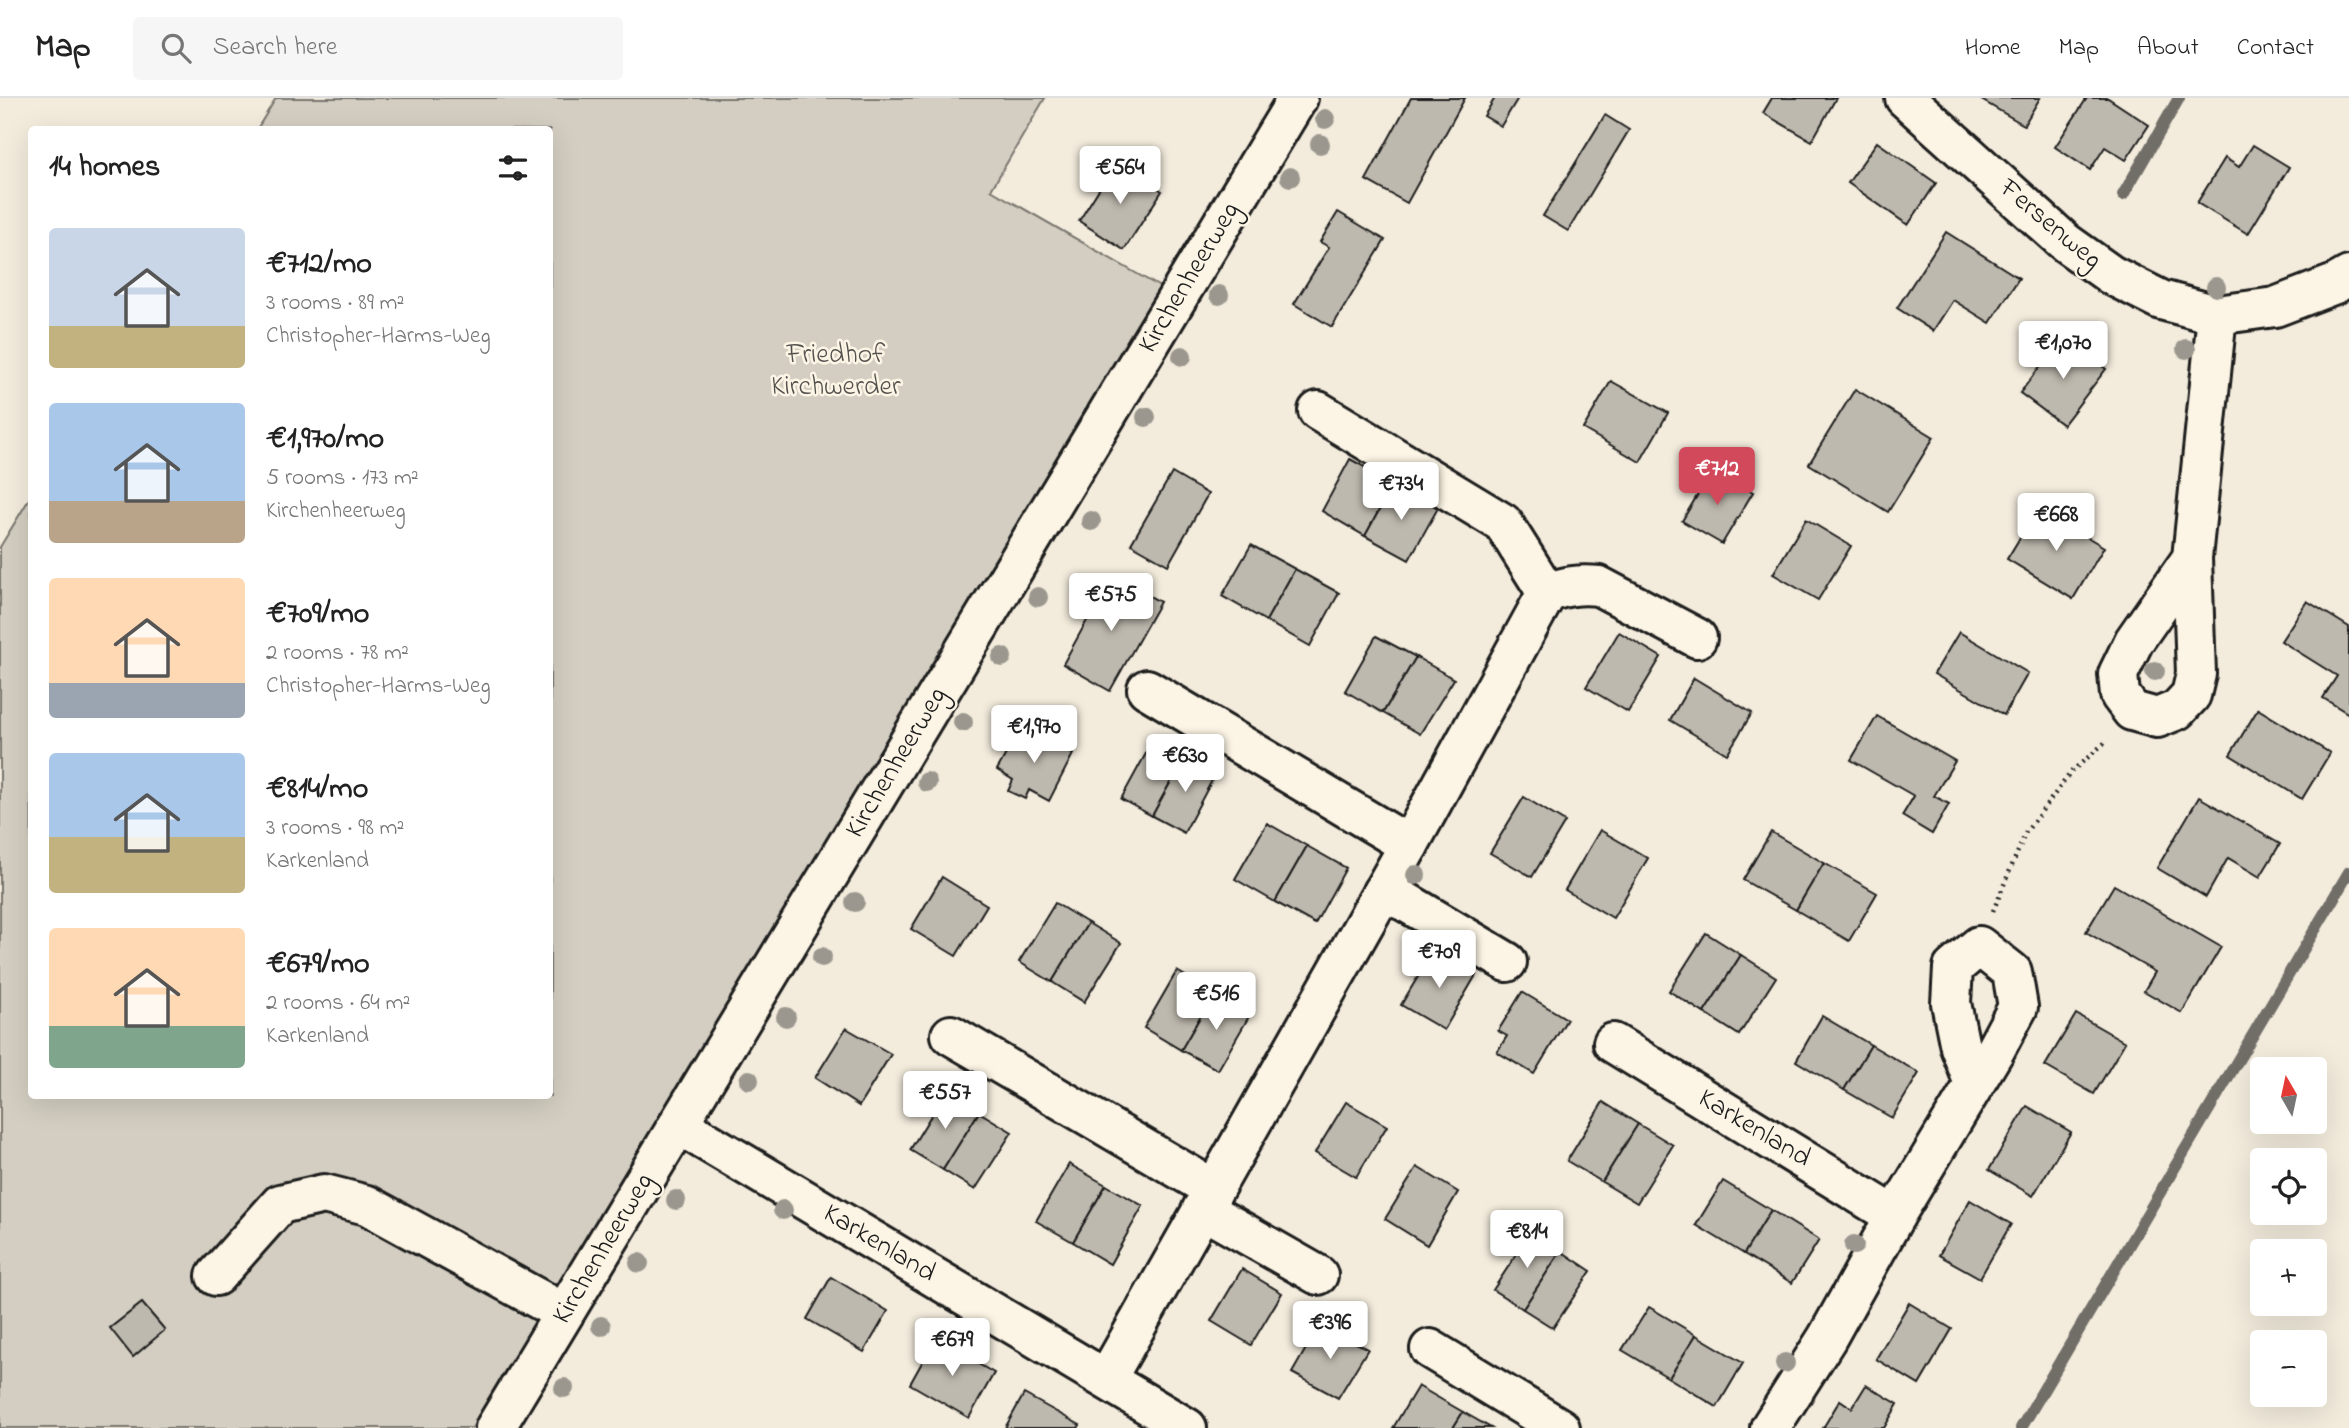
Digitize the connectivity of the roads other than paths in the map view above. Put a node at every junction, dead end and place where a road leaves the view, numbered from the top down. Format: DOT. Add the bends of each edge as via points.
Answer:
graph roads {
  1 [pos="1298,98"];
  2 [pos="1905,98"];
  3 [pos="2349,276"];
  4 [pos="2217,315"];
  5 [pos="1318,411"];
  6 [pos="2192,558"];
  7 [pos="1547,593"];
  8 [pos="1697,638"];
  9 [pos="1147,689"];
  10 [pos="1409,845"];
  11 [pos="1382,891"];
  12 [pos="1507,962"];
  13 [pos="951,1035"];
  14 [pos="1613,1043"];
  15 [pos="1974,1084"];
  16 [pos="679,1125"];
  17 [pos="1207,1199"];
  18 [pos="1895,1216"];
  19 [pos="1318,1275"];
  20 [pos="216,1276"];
  21 [pos="564,1314"];
  22 [pos="1430,1349"];
  23 [pos="1107,1378"];
  24 [pos="495,1428"];
  25 [pos="1188,1428"];
  26 [pos="1560,1428"];
  27 [pos="1770,1428"];
  1 -- 16 [label="street, Kirchenheerweg"];
  2 -- 4 [label="street, Fersenweg" via="2066,243 2110,275 2161,300"];
  3 -- 4 [label="street, Fersenweg" via="2275,307"];
  4 -- 6 [label="street"];
  5 -- 7 [label="street" via="1503,523"];
  6 -- 6 [label="street" via="2134,641 2118,674 2120,695 2132,711 2157,718 2178,710 2191,695 2196,674"];
  7 -- 8 [label="street" via="1582,584 1599,586"];
  7 -- 10 [label="street"];
  9 -- 10 [label="street"];
  10 -- 11 [label="street"];
  11 -- 12 [label="street"];
  11 -- 17 [label="street"];
  13 -- 17 [label="street"];
  14 -- 18 [label="street, Karkenland"];
  15 -- 15 [label="street" via="2018,1007 2012,972 1979,946 1953,968 1951,1003"];
  15 -- 18 [label="street"];
  16 -- 21 [label="street, Kirchenheerweg"];
  16 -- 23 [label="street, Karkenland"];
  17 -- 19 [label="street"];
  17 -- 23 [label="street"];
  18 -- 27 [label="street"];
  20 -- 21 [label="street" via="280,1204 324,1194 367,1205"];
  21 -- 24 [label="street, Kirchenheerweg"];
  22 -- 26 [label="street"];
  23 -- 25 [label="street, Karkenland"];
}
